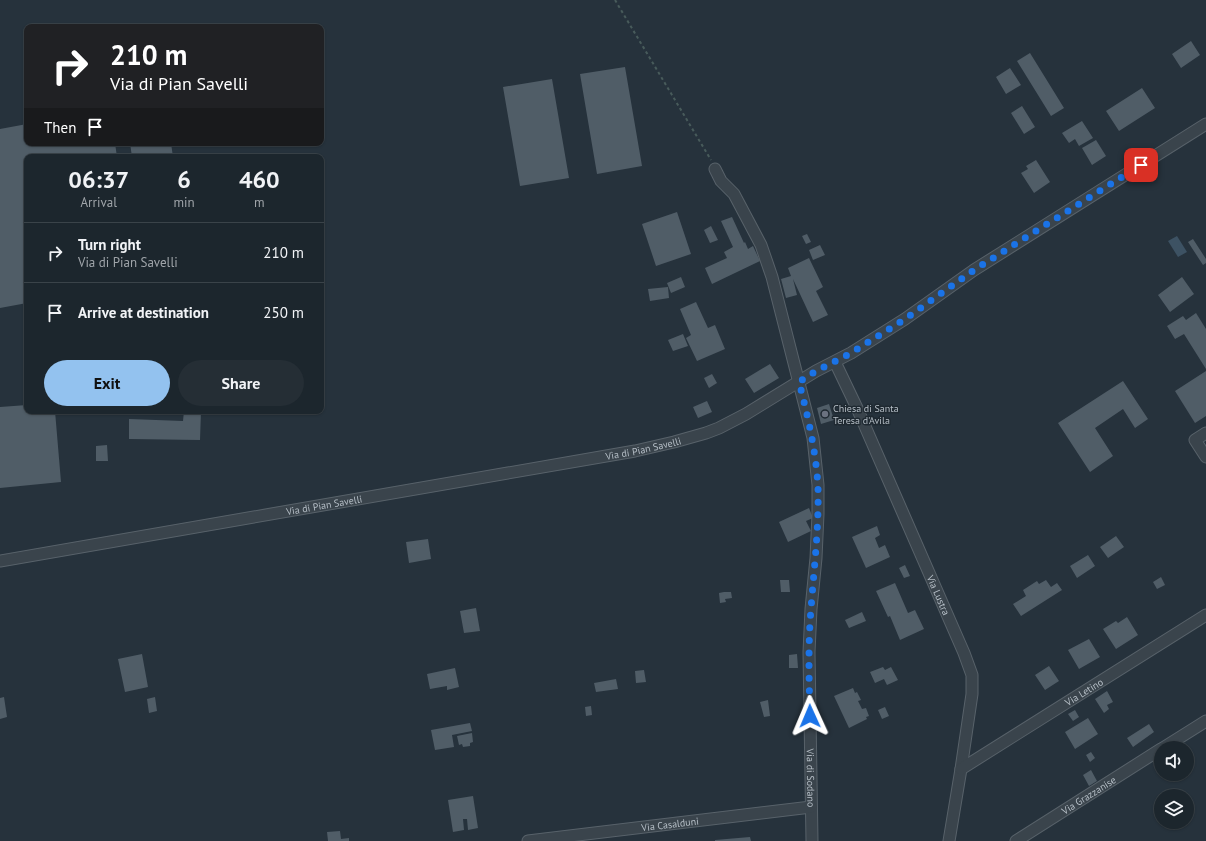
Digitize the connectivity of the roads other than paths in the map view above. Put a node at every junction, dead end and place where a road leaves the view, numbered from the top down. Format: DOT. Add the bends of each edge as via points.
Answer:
graph roads {
  1 [pos="1206,124"];
  2 [pos="715,169"];
  3 [pos="835,362"];
  4 [pos="799,382"];
  5 [pos="1206,433"];
  6 [pos="1206,457"];
  7 [pos="0,561"];
  8 [pos="1206,615"];
  9 [pos="1206,721"];
  10 [pos="1175,741"];
  11 [pos="1154,754"];
  12 [pos="962,769"];
  13 [pos="810,807"];
  14 [pos="1029,838"];
  15 [pos="528,841"];
  16 [pos="812,841"];
  17 [pos="949,841"];
  18 [pos="1016,841"];
  1 -- 3 [label="street, Via di Pian Savelli" via="974,270 905,319"];
  2 -- 4 [label="street, Via di Sodano" via="721,181 734,194 761,245 772,277"];
  3 -- 4 [label="street, Via di Pian Savelli"];
  3 -- 12 [label="street, Via Lustra" via="971,671 972,694"];
  4 -- 7 [label="street, Via di Pian Savelli" via="719,428 655,447"];
  4 -- 13 [label="street, Via di Sodano" via="812,438 818,500 809,652"];
  5 -- 6 [label="street" via="1195,440"];
  8 -- 12 [label="street, Via Letino"];
  9 -- 10 [label="street, Via Grazzanise"];
  11 -- 14 [label="street, Via Grazzanise"];
  12 -- 17 [label="street, Via Lustra"];
  13 -- 15 [label="street, Via Casalduni"];
  13 -- 16 [label="street, Via di Sodano"];
  14 -- 18 [label="street, Via Grazzanise"];
}
